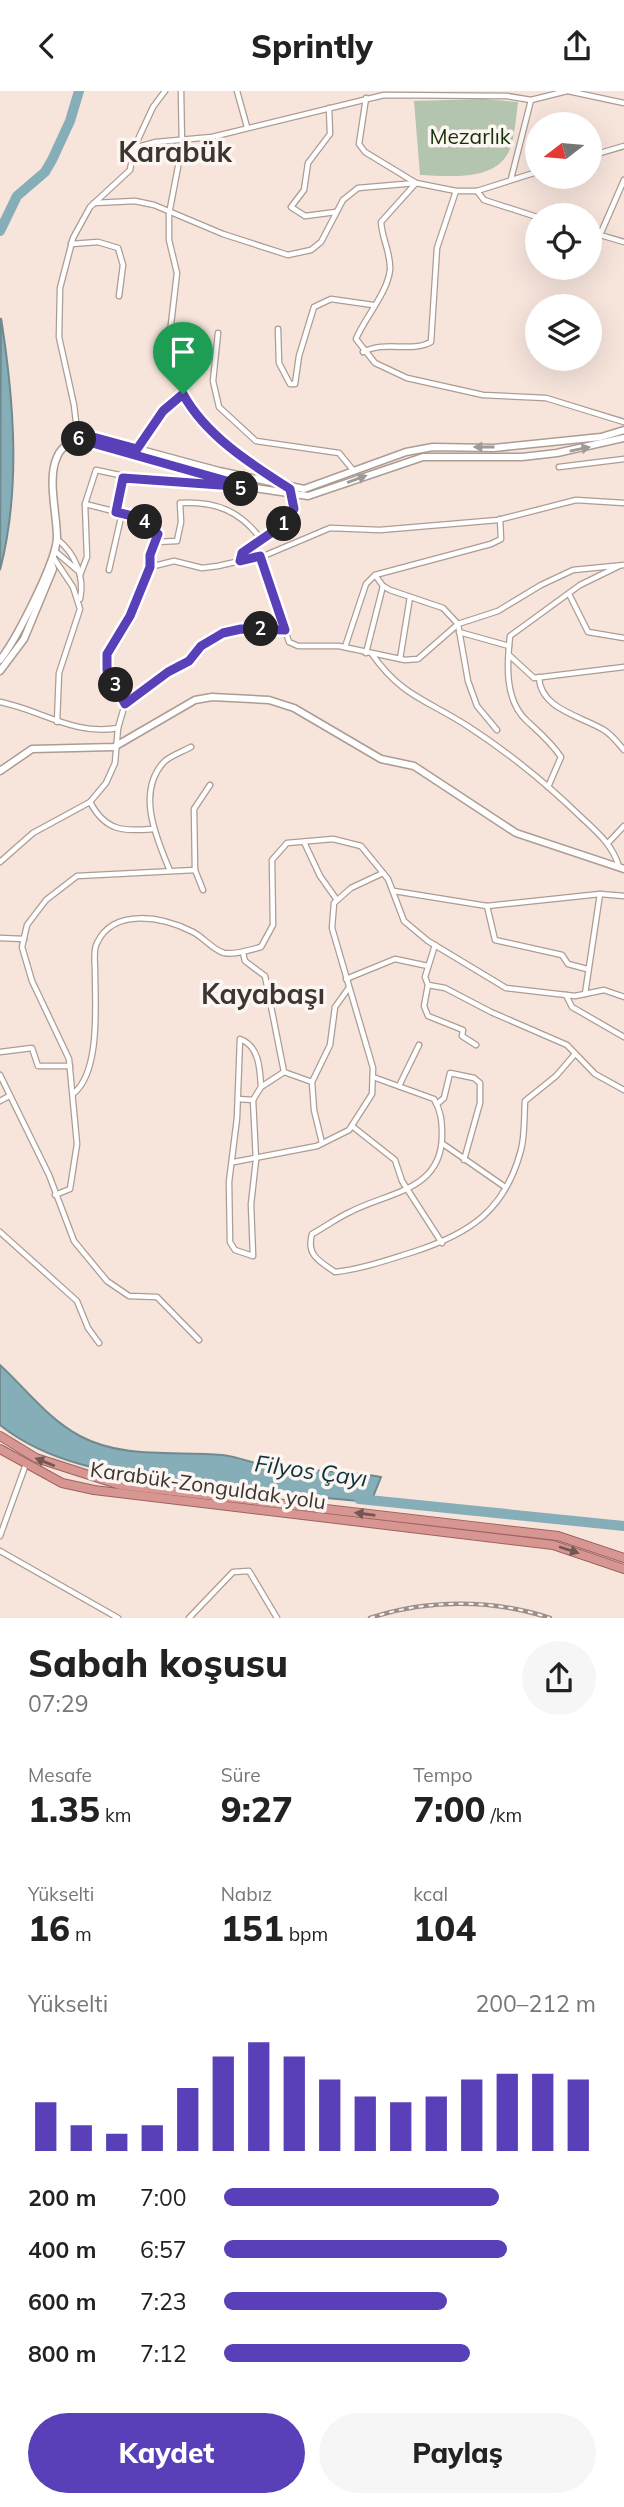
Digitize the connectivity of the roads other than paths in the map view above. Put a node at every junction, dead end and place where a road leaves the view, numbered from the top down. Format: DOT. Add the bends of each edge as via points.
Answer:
graph roads {
  1 [pos="165,91"];
  2 [pos="181,91"];
  3 [pos="237,91"];
  4 [pos="567,91"];
  5 [pos="366,98"];
  6 [pos="531,100"];
  7 [pos="624,103"];
  8 [pos="329,108"];
  9 [pos="247,127"];
  10 [pos="181,140"];
  11 [pos="624,146"];
  12 [pos="134,148"];
  13 [pos="602,152"];
  14 [pos="525,176"];
  15 [pos="511,180"];
  16 [pos="624,180"];
  17 [pos="416,183"];
  18 [pos="456,191"];
  19 [pos="477,191"];
  20 [pos="94,203"];
  21 [pos="336,212"];
  22 [pos="525,213"];
  23 [pos="169,214"];
  24 [pos="602,230"];
  25 [pos="602,236"];
  26 [pos="624,242"];
  27 [pos="71,244"];
  28 [pos="119,296"];
  29 [pos="373,305"];
  30 [pos="278,329"];
  31 [pos="218,333"];
  32 [pos="363,352"];
  33 [pos="183,394"];
  34 [pos="624,422"];
  35 [pos="624,429"];
  36 [pos="624,438"];
  37 [pos="78,439"];
  38 [pos="137,449"];
  39 [pos="624,459"];
  40 [pos="559,467"];
  41 [pos="354,470"];
  42 [pos="123,478"];
  43 [pos="248,487"];
  44 [pos="291,492"];
  45 [pos="624,503"];
  46 [pos="85,504"];
  47 [pos="119,512"];
  48 [pos="500,519"];
  49 [pos="57,538"];
  50 [pos="261,539"];
  51 [pos="155,543"];
  52 [pos="260,556"];
  53 [pos="53,557"];
  54 [pos="240,561"];
  55 [pos="624,565"];
  56 [pos="150,567"];
  57 [pos="109,570"];
  58 [pos="79,573"];
  59 [pos="375,575"];
  60 [pos="383,586"];
  61 [pos="569,594"];
  62 [pos="410,597"];
  63 [pos="79,603"];
  64 [pos="458,624"];
  65 [pos="285,630"];
  66 [pos="460,632"];
  67 [pos="624,638"];
  68 [pos="509,646"];
  69 [pos="345,647"];
  70 [pos="369,653"];
  71 [pos="508,654"];
  72 [pos="400,659"];
  73 [pos="0,660"];
  74 [pos="624,667"];
  75 [pos="0,671"];
  76 [pos="539,677"];
  77 [pos="0,702"];
  78 [pos="125,704"];
  79 [pos="57,722"];
  80 [pos="118,727"];
  81 [pos="497,730"];
  82 [pos="114,747"];
  83 [pos="191,747"];
  84 [pos="624,750"];
  85 [pos="2,767"];
  86 [pos="210,785"];
  87 [pos="548,787"];
  88 [pos="90,802"];
  89 [pos="624,826"];
  90 [pos="154,829"];
  91 [pos="304,842"];
  92 [pos="608,843"];
  93 [pos="0,862"];
  94 [pos="621,868"];
  95 [pos="195,870"];
  96 [pos="170,871"];
  97 [pos="383,873"];
  98 [pos="203,890"];
  99 [pos="394,891"];
  100 [pos="600,894"];
  101 [pos="624,896"];
  102 [pos="337,900"];
  103 [pos="487,906"];
  104 [pos="0,938"];
  105 [pos="24,939"];
  106 [pos="435,945"];
  107 [pos="243,953"];
  108 [pos="428,965"];
  109 [pos="587,969"];
  110 [pos="346,979"];
  111 [pos="428,985"];
  112 [pos="348,988"];
  113 [pos="584,994"];
  114 [pos="566,995"];
  115 [pos="624,997"];
  116 [pos="624,1037"];
  117 [pos="419,1045"];
  118 [pos="476,1045"];
  119 [pos="0,1052"];
  120 [pos="575,1054"];
  121 [pos="70,1066"];
  122 [pos="284,1072"];
  123 [pos="0,1075"];
  124 [pos="373,1077"];
  125 [pos="312,1082"];
  126 [pos="400,1086"];
  127 [pos="261,1087"];
  128 [pos="624,1090"];
  129 [pos="73,1094"];
  130 [pos="9,1096"];
  131 [pos="239,1099"];
  132 [pos="253,1100"];
  133 [pos="0,1101"];
  134 [pos="437,1104"];
  135 [pos="352,1126"];
  136 [pos="322,1143"];
  137 [pos="442,1143"];
  138 [pos="256,1160"];
  139 [pos="464,1160"];
  140 [pos="234,1162"];
  141 [pos="505,1187"];
  142 [pos="409,1190"];
  143 [pos="55,1195"];
  144 [pos="0,1232"];
  145 [pos="442,1243"];
  146 [pos="199,1340"];
  147 [pos="99,1343"];
  148 [pos="0,1436"];
  149 [pos="0,1449"];
  150 [pos="26,1464"];
  151 [pos="0,1536"];
  152 [pos="0,1551"];
  153 [pos="624,1558"];
  154 [pos="624,1569"];
  155 [pos="118,1618"];
  156 [pos="189,1618"];
  157 [pos="277,1618"];
  1 -- 12 [label="street"];
  2 -- 10 [label="street"];
  3 -- 9 [label="street"];
  4 -- 6 [label="street"];
  4 -- 7 [label="street"];
  5 -- 6 [label="street" via="439,95"];
  5 -- 8 [label="street"];
  5 -- 17 [label="street" via="359,144"];
  6 -- 15 [label="street"];
  8 -- 9 [label="street"];
  8 -- 21 [label="street" via="330,134 308,163 304,190 291,207 305,216"];
  9 -- 10 [label="street"];
  10 -- 12 [label="street"];
  10 -- 23 [label="street"];
  11 -- 13 [label="street"];
  12 -- 20 [label="street" via="130,170"];
  14 -- 15 [label="street"];
  15 -- 19 [label="street"];
  16 -- 24 [label="street"];
  17 -- 18 [label="street"];
  17 -- 21 [label="street" via="358,188 343,199"];
  17 -- 29 [label="street" via="381,222 390,257 389,274"];
  18 -- 19 [label="street"];
  18 -- 32 [label="street" via="437,248 431,342 382,345"];
  19 -- 22 [label="street" via="484,200"];
  20 -- 23 [label="street" via="135,201"];
  20 -- 27 [label="street"];
  21 -- 23 [label="street" via="321,242 311,250 288,255"];
  23 -- 33 [label="street" via="177,273 168,350"];
  25 -- 26 [label="street"];
  27 -- 28 [label="street" via="98,242 118,248 123,265"];
  27 -- 37 [label="street" via="60,288 59,337"];
  29 -- 30 [label="street" via="331,299 314,307 295,384 290,384 280,366"];
  29 -- 32 [label="street" via="356,339"];
  31 -- 41 [label="street" via="213,381 219,407 256,441 339,453"];
  32 -- 34 [label="street" via="407,378 483,395 546,398"];
  33 -- 38 [label="street" via="163,411"];
  33 -- 44 [label="street" via="193,412 222,441"];
  35 -- 41 [label="street, one-way" via="601,437 494,448 433,447"];
  44 -- 36 [label="street, one-way" via="308,496 423,457 522,457"];
  37 -- 38 [label="street" via="93,437"];
  37 -- 43 [label="street"];
  37 -- 49 [label="street" via="65,446 55,463"];
  38 -- 44 [label="street"];
  39 -- 40 [label="street"];
  41 -- 44 [label="street"];
  42 -- 43 [label="street"];
  42 -- 46 [label="street" via="96,471"];
  42 -- 47 [label="street"];
  43 -- 44 [label="street"];
  44 -- 50 [label="street" via="294,509 284,524"];
  45 -- 48 [label="street" via="576,500"];
  46 -- 47 [label="street"];
  46 -- 58 [label="street" via="87,557"];
  47 -- 51 [label="street" via="157,530"];
  47 -- 57 [label="street"];
  48 -- 52 [label="street" via="380,530 330,528"];
  48 -- 59 [label="street" via="501,539 491,544"];
  49 -- 53 [label="street"];
  49 -- 58 [label="street" via="71,552"];
  50 -- 51 [label="street" via="229,509 197,502 180,503 177,541"];
  50 -- 54 [label="street" via="242,553"];
  51 -- 56 [label="street"];
  52 -- 54 [label="street"];
  52 -- 65 [label="street"];
  53 -- 58 [label="street"];
  53 -- 63 [label="street"];
  53 -- 73 [label="street" via="18,634"];
  53 -- 75 [label="street" via="53,569 29,631"];
  54 -- 56 [label="street" via="209,568 174,561"];
  55 -- 61 [label="street"];
  55 -- 64 [label="street" via="573,570 498,611"];
  56 -- 78 [label="street" via="130,616 107,654 107,670"];
  58 -- 63 [label="street"];
  59 -- 60 [label="street"];
  59 -- 69 [label="street" via="366,584"];
  60 -- 62 [label="street"];
  60 -- 70 [label="street"];
  61 -- 67 [label="street" via="588,632"];
  61 -- 68 [label="street" via="510,636"];
  62 -- 64 [label="street" via="443,608"];
  62 -- 72 [label="street"];
  63 -- 79 [label="street" via="59,673"];
  64 -- 66 [label="street"];
  64 -- 72 [label="street" via="418,659"];
  65 -- 69 [label="street" via="289,642 298,646"];
  65 -- 78 [label="street" via="223,633"];
  66 -- 68 [label="street"];
  66 -- 81 [label="street" via="477,706"];
  68 -- 71 [label="street"];
  69 -- 70 [label="street"];
  70 -- 72 [label="street"];
  70 -- 87 [label="street" via="403,690 470,727"];
  71 -- 76 [label="street" via="534,678"];
  71 -- 87 [label="street" via="511,693 524,718 561,757"];
  74 -- 76 [label="street"];
  76 -- 84 [label="street" via="539,688 547,699 606,731"];
  77 -- 79 [label="street"];
  78 -- 80 [label="street"];
  79 -- 80 [label="street" via="102,730"];
  80 -- 82 [label="street"];
  82 -- 85 [label="street" via="32,749"];
  82 -- 88 [label="street" via="115,763"];
  82 -- 94 [label="street" via="195,700 269,700 294,708 374,756 414,766 516,833"];
  83 -- 90 [label="street" via="164,761 151,782"];
  86 -- 95 [label="street" via="194,809"];
  87 -- 92 [label="street"];
  88 -- 90 [label="street" via="98,817 111,826"];
  88 -- 93 [label="street" via="33,833"];
  89 -- 92 [label="street"];
  90 -- 96 [label="street"];
  91 -- 97 [label="street" via="333,839 360,846"];
  91 -- 102 [label="street"];
  91 -- 107 [label="street" via="287,843 272,860 273,925 261,947"];
  92 -- 94 [label="street"];
  95 -- 96 [label="street"];
  95 -- 98 [label="street"];
  96 -- 105 [label="street" via="77,876 46,900 27,925"];
  97 -- 99 [label="street"];
  97 -- 102 [label="street"];
  99 -- 103 [label="street"];
  99 -- 106 [label="street" via="404,921"];
  100 -- 101 [label="street"];
  100 -- 103 [label="street"];
  100 -- 109 [label="street"];
  102 -- 110 [label="street" via="332,927"];
  103 -- 109 [label="street" via="495,940 562,955 568,964"];
  104 -- 105 [label="street"];
  105 -- 121 [label="street" via="32,981"];
  106 -- 108 [label="street"];
  106 -- 114 [label="street" via="506,988"];
  107 -- 122 [label="street" via="245,961 265,976"];
  107 -- 129 [label="street" via="223,953 192,931 156,920 129,918 111,925 96,945 91,1055 87,1076"];
  108 -- 110 [label="street" via="395,959"];
  108 -- 111 [label="street"];
  109 -- 113 [label="street"];
  110 -- 112 [label="street"];
  111 -- 118 [label="street" via="424,1006 428,1016 463,1030 462,1036"];
  111 -- 120 [label="street" via="445,988 567,1045"];
  112 -- 124 [label="street"];
  112 -- 125 [label="street" via="335,1007 330,1045"];
  113 -- 114 [label="street"];
  113 -- 115 [label="street" via="604,990"];
  114 -- 116 [label="street" via="572,1007"];
  117 -- 126 [label="street"];
  119 -- 121 [label="street" via="32,1048 38,1066"];
  120 -- 128 [label="street" via="595,1074"];
  120 -- 141 [label="street" via="525,1101 521,1150"];
  121 -- 129 [label="street"];
  122 -- 125 [label="street"];
  122 -- 127 [label="street"];
  123 -- 130 [label="street"];
  124 -- 126 [label="street"];
  124 -- 135 [label="street" via="372,1094"];
  125 -- 136 [label="street"];
  126 -- 134 [label="street"];
  127 -- 131 [label="street" via="257,1059 250,1045 240,1039"];
  127 -- 132 [label="street"];
  129 -- 143 [label="street" via="77,1144 70,1189"];
  130 -- 133 [label="street"];
  130 -- 143 [label="street"];
  131 -- 132 [label="street"];
  131 -- 140 [label="street"];
  132 -- 138 [label="street"];
  134 -- 137 [label="street"];
  134 -- 139 [label="street" via="444,1098 450,1073 480,1083 480,1103"];
  135 -- 136 [label="street"];
  135 -- 142 [label="street" via="395,1160"];
  136 -- 138 [label="street"];
  137 -- 139 [label="street"];
  137 -- 142 [label="street" via="428,1174"];
  138 -- 140 [label="street"];
  138 -- 140 [label="street" via="251,1204 253,1255 235,1250 230,1242 229,1182"];
  139 -- 141 [label="street"];
  141 -- 145 [label="street" via="486,1216"];
  142 -- 145 [label="street"];
  142 -- 145 [label="street" via="351,1211 312,1234 313,1257 335,1272 360,1269"];
  143 -- 146 [label="street" via="74,1241 107,1281 129,1296 157,1297"];
  144 -- 147 [label="street" via="77,1301"];
  153 -- 148 [label="highway, Karabük-Zonguldak yolu, one-way" via="558,1536 120,1485 36,1458"];
  149 -- 150 [label="highway, Karabük-Zonguldak yolu"];
  150 -- 151 [label="street"];
  150 -- 154 [label="highway, Karabük-Zonguldak yolu, one-way" via="62,1483 94,1490 554,1545"];
  152 -- 155 [label="street"];
  156 -- 157 [label="street" via="233,1572 249,1571"];
}
